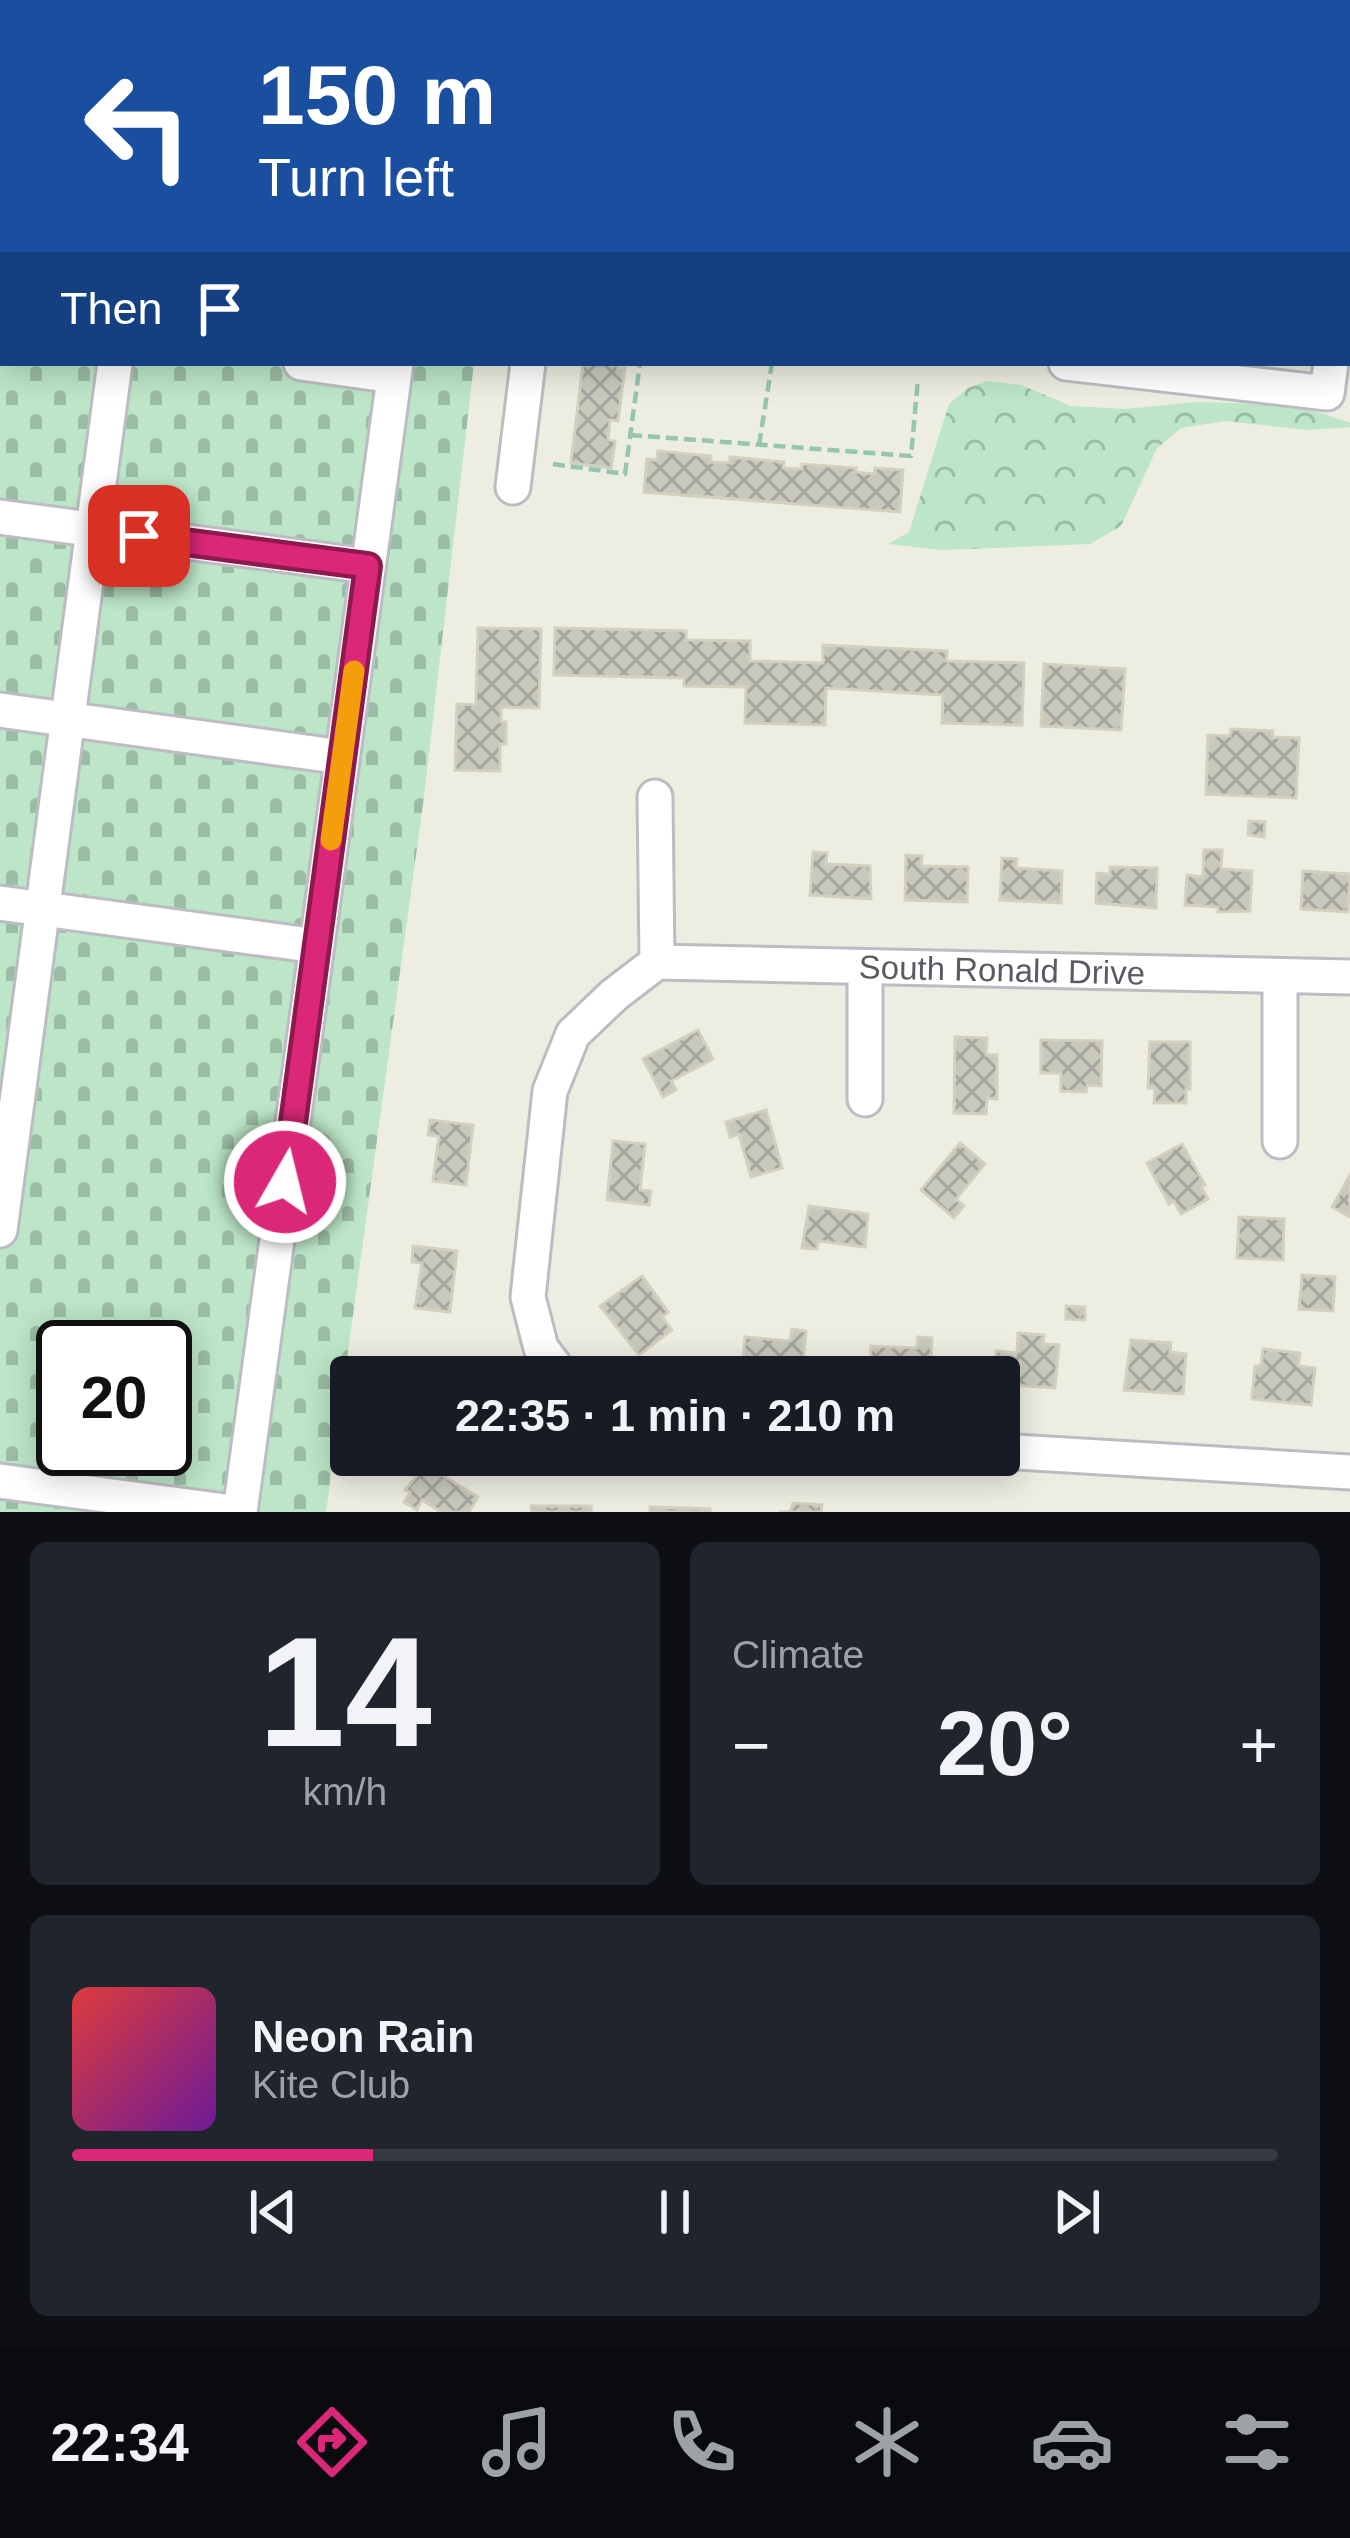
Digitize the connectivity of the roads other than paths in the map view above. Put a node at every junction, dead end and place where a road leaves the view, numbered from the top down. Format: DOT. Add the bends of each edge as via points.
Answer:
graph roads {
  1 [pos="115,366"];
  2 [pos="348,366"];
  3 [pos="528,366"];
  4 [pos="1092,366"];
  5 [pos="1331,366"];
  6 [pos="395,369"];
  7 [pos="513,487"];
  8 [pos="0,517"];
  9 [pos="93,530"];
  10 [pos="368,566"];
  11 [pos="0,710"];
  12 [pos="68,719"];
  13 [pos="342,757"];
  14 [pos="656,797"];
  15 [pos="0,903"];
  16 [pos="43,909"];
  17 [pos="317,946"];
  18 [pos="656,962"];
  19 [pos="865,968"];
  20 [pos="1280,976"];
  21 [pos="1350,977"];
  22 [pos="866,1099"];
  23 [pos="1280,1141"];
  24 [pos="0,1230"];
  25 [pos="547,1356"];
  26 [pos="1020,1452"];
  27 [pos="1350,1472"];
  28 [pos="0,1481"];
  29 [pos="237,1512"];
  1 -- 9 [label="street"];
  2 -- 6 [label="street"];
  3 -- 7 [label="street"];
  4 -- 5 [label="street" via="1328,393"];
  6 -- 10 [label="street"];
  8 -- 9 [label="street"];
  9 -- 10 [label="street"];
  9 -- 12 [label="street"];
  10 -- 13 [label="street"];
  11 -- 12 [label="street"];
  12 -- 13 [label="street"];
  12 -- 16 [label="street"];
  13 -- 17 [label="street"];
  14 -- 18 [label="street"];
  15 -- 16 [label="street"];
  16 -- 17 [label="street"];
  16 -- 24 [label="street"];
  17 -- 29 [label="street"];
  18 -- 19 [label="street, South Ronald Drive"];
  18 -- 25 [label="street" via="573,1034 550,1091 528,1297"];
  19 -- 20 [label="street, South Ronald Drive"];
  19 -- 22 [label="street"];
  20 -- 21 [label="street, South Ronald Drive"];
  20 -- 23 [label="street"];
  26 -- 27 [label="street"];
  28 -- 29 [label="street"];
}
